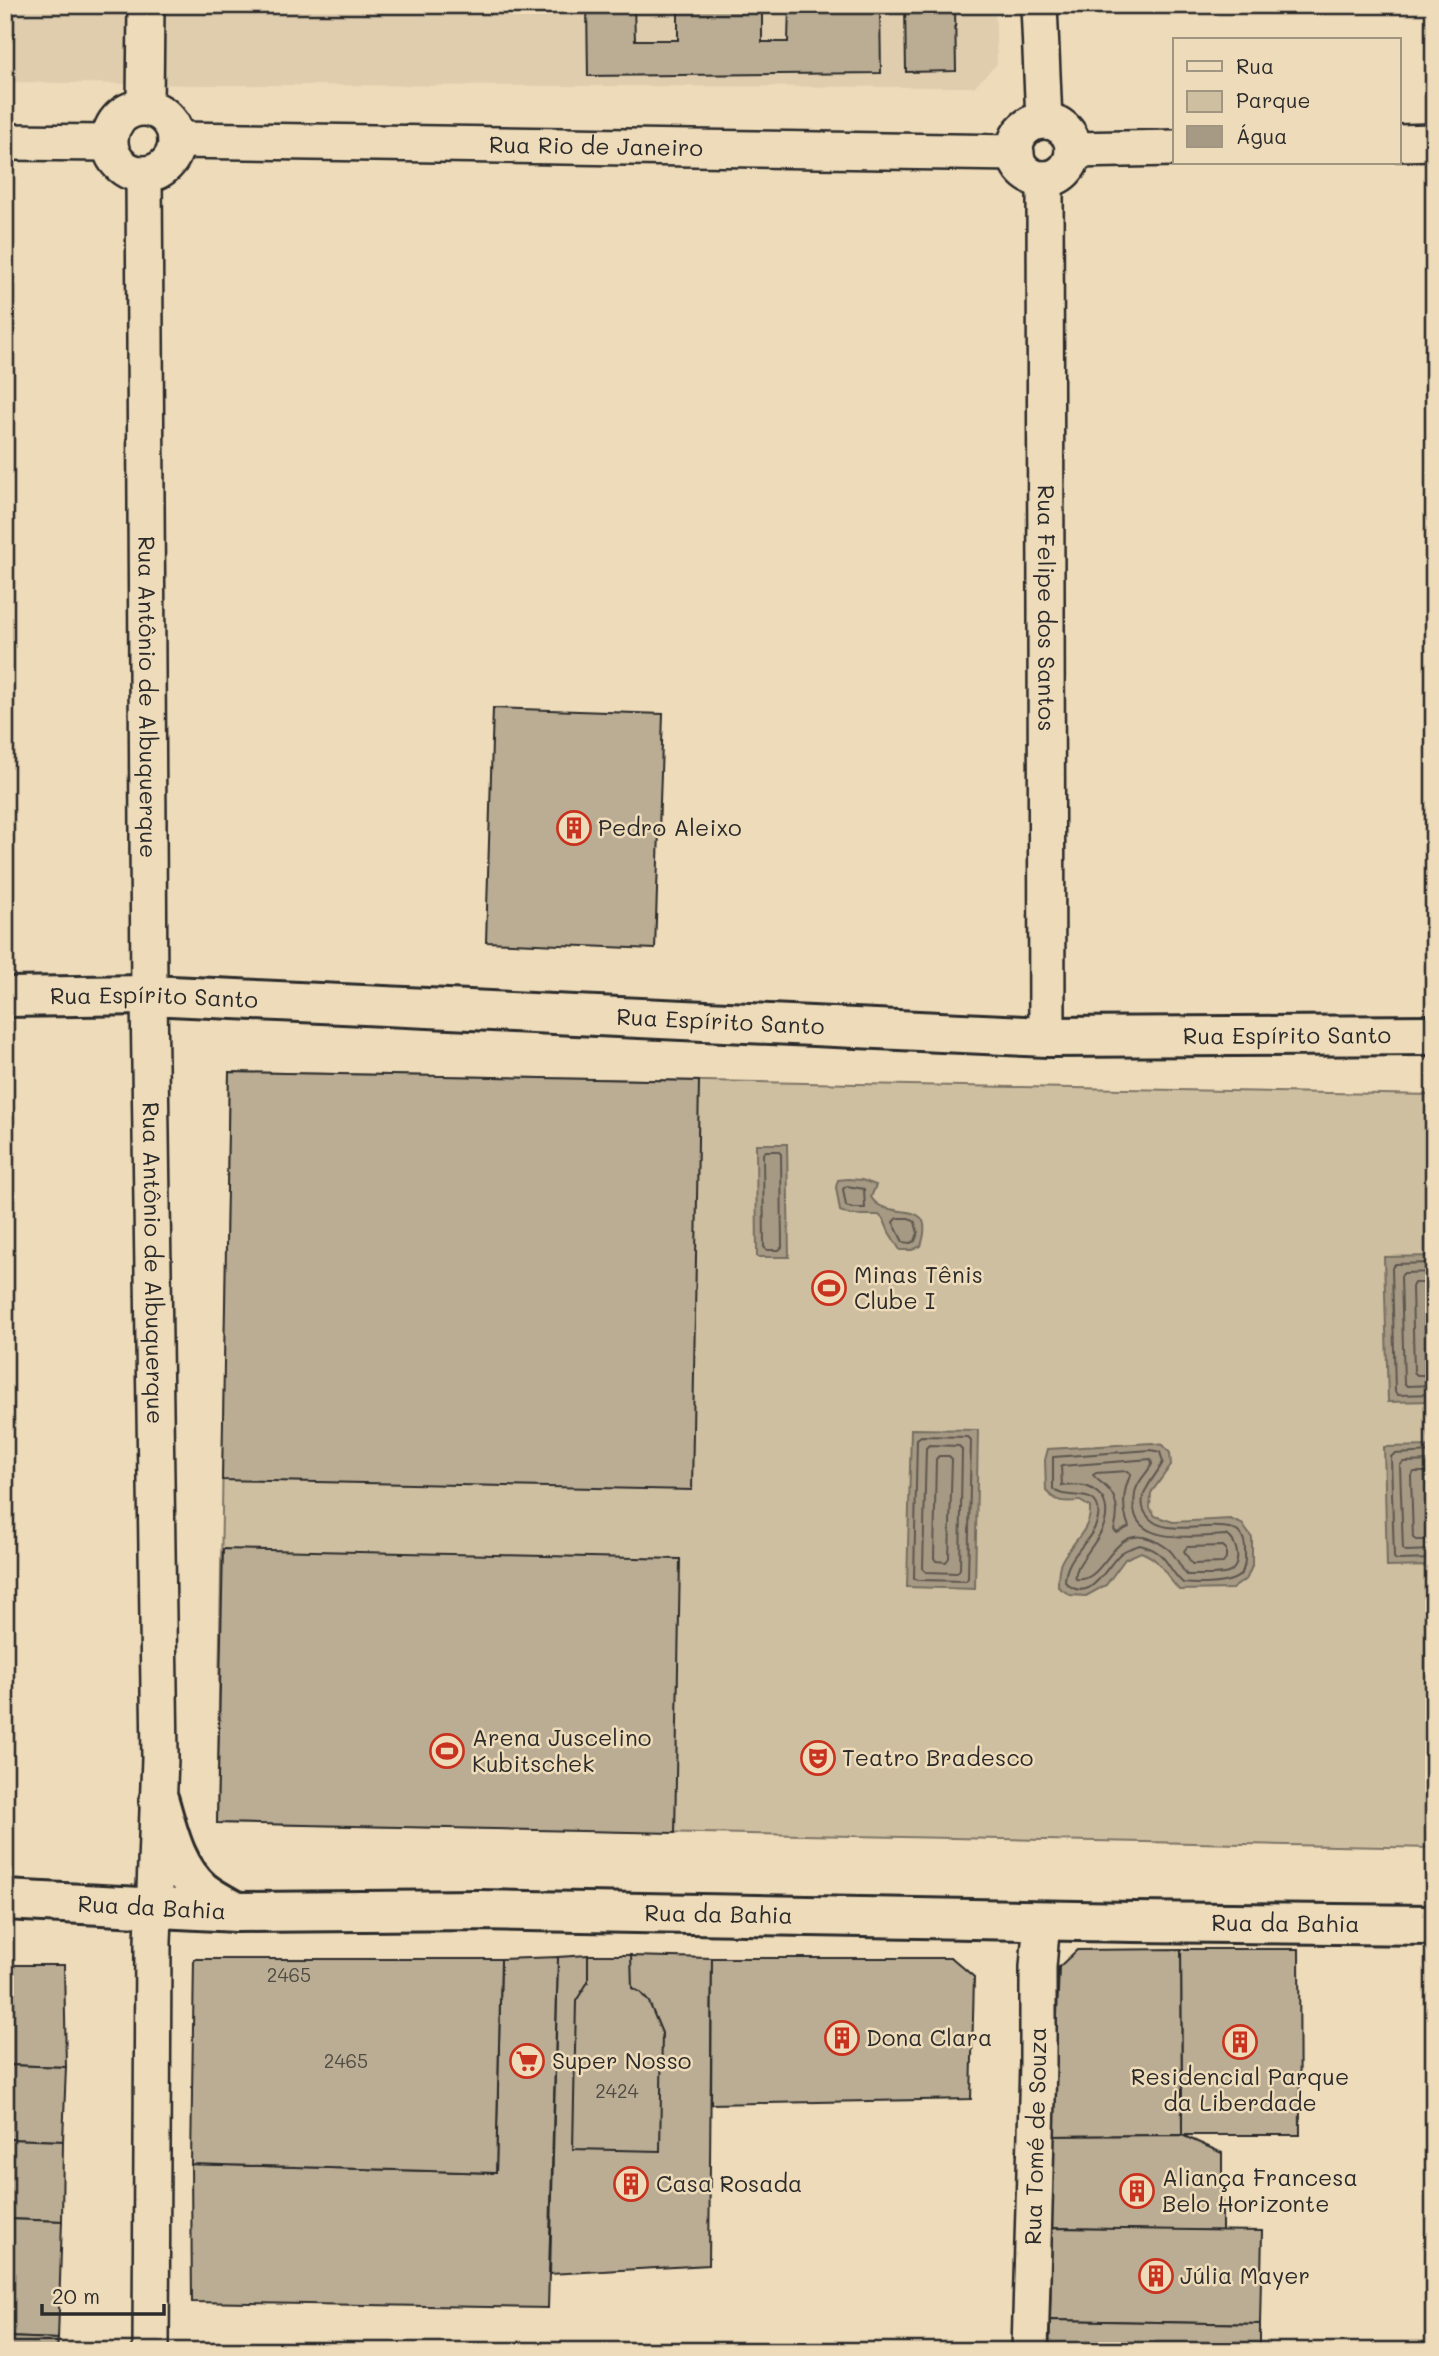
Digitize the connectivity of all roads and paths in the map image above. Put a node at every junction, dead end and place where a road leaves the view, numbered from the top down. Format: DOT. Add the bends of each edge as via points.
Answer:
graph roads {
  1 [pos="146,5"];
  2 [pos="1040,5"];
  3 [pos="145,107"];
  4 [pos="1044,121"];
  5 [pos="176,140"];
  6 [pos="5,142"];
  7 [pos="1434,142"];
  8 [pos="109,143"];
  9 [pos="1400,143"];
  10 [pos="1173,148"];
  11 [pos="1073,150"];
  12 [pos="1016,153"];
  13 [pos="144,174"];
  14 [pos="1045,179"];
  15 [pos="149,995"];
  16 [pos="5,997"];
  17 [pos="1434,1035"];
  18 [pos="1047,1037"];
  19 [pos="159,1801"];
  20 [pos="5,1900"];
  21 [pos="154,1908"];
  22 [pos="237,1912"];
  23 [pos="1042,1920"];
  24 [pos="1434,1925"];
  25 [pos="151,2351"];
  26 [pos="1030,2351"];
  1 -- 3 [label="street"];
  2 -- 4 [label="street"];
  3 -- 5 [label="street" via="163,114"];
  3 -- 8 [label="street" via="134,108 115,121"];
  4 -- 11 [label="street" via="1068,133"];
  4 -- 12 [label="street" via="1020,134"];
  5 -- 12 [label="street, Rua Rio de Janeiro"];
  5 -- 13 [label="street" via="164,167"];
  6 -- 8 [label="street"];
  7 -- 9 [label="street"];
  8 -- 13 [label="street" via="124,169"];
  10 -- 11 [label="street"];
  11 -- 14 [label="street" via="1068,167"];
  12 -- 14 [label="street" via="1029,174"];
  13 -- 15 [label="street, Rua Antônio de Albuquerque"];
  14 -- 18 [label="street, Rua Felipe dos Santos"];
  15 -- 16 [label="street, Rua Espírito Santo"];
  15 -- 18 [label="street, Rua Espírito Santo"];
  15 -- 19 [label="street, Rua Antônio de Albuquerque"];
  17 -- 18 [label="street, Rua Espírito Santo"];
  19 -- 21 [label="street, Rua Antônio de Albuquerque"];
  19 -- 22 [label="street" via="182,1867 200,1890"];
  20 -- 21 [label="street, Rua da Bahia"];
  21 -- 22 [label="street, Rua da Bahia"];
  21 -- 25 [label="street, Rua Antônio de Albuquerque"];
  22 -- 23 [label="street, Rua da Bahia" via="479,1910"];
  23 -- 24 [label="street, Rua da Bahia"];
  23 -- 26 [label="street, Rua Tomé de Souza"];
}
